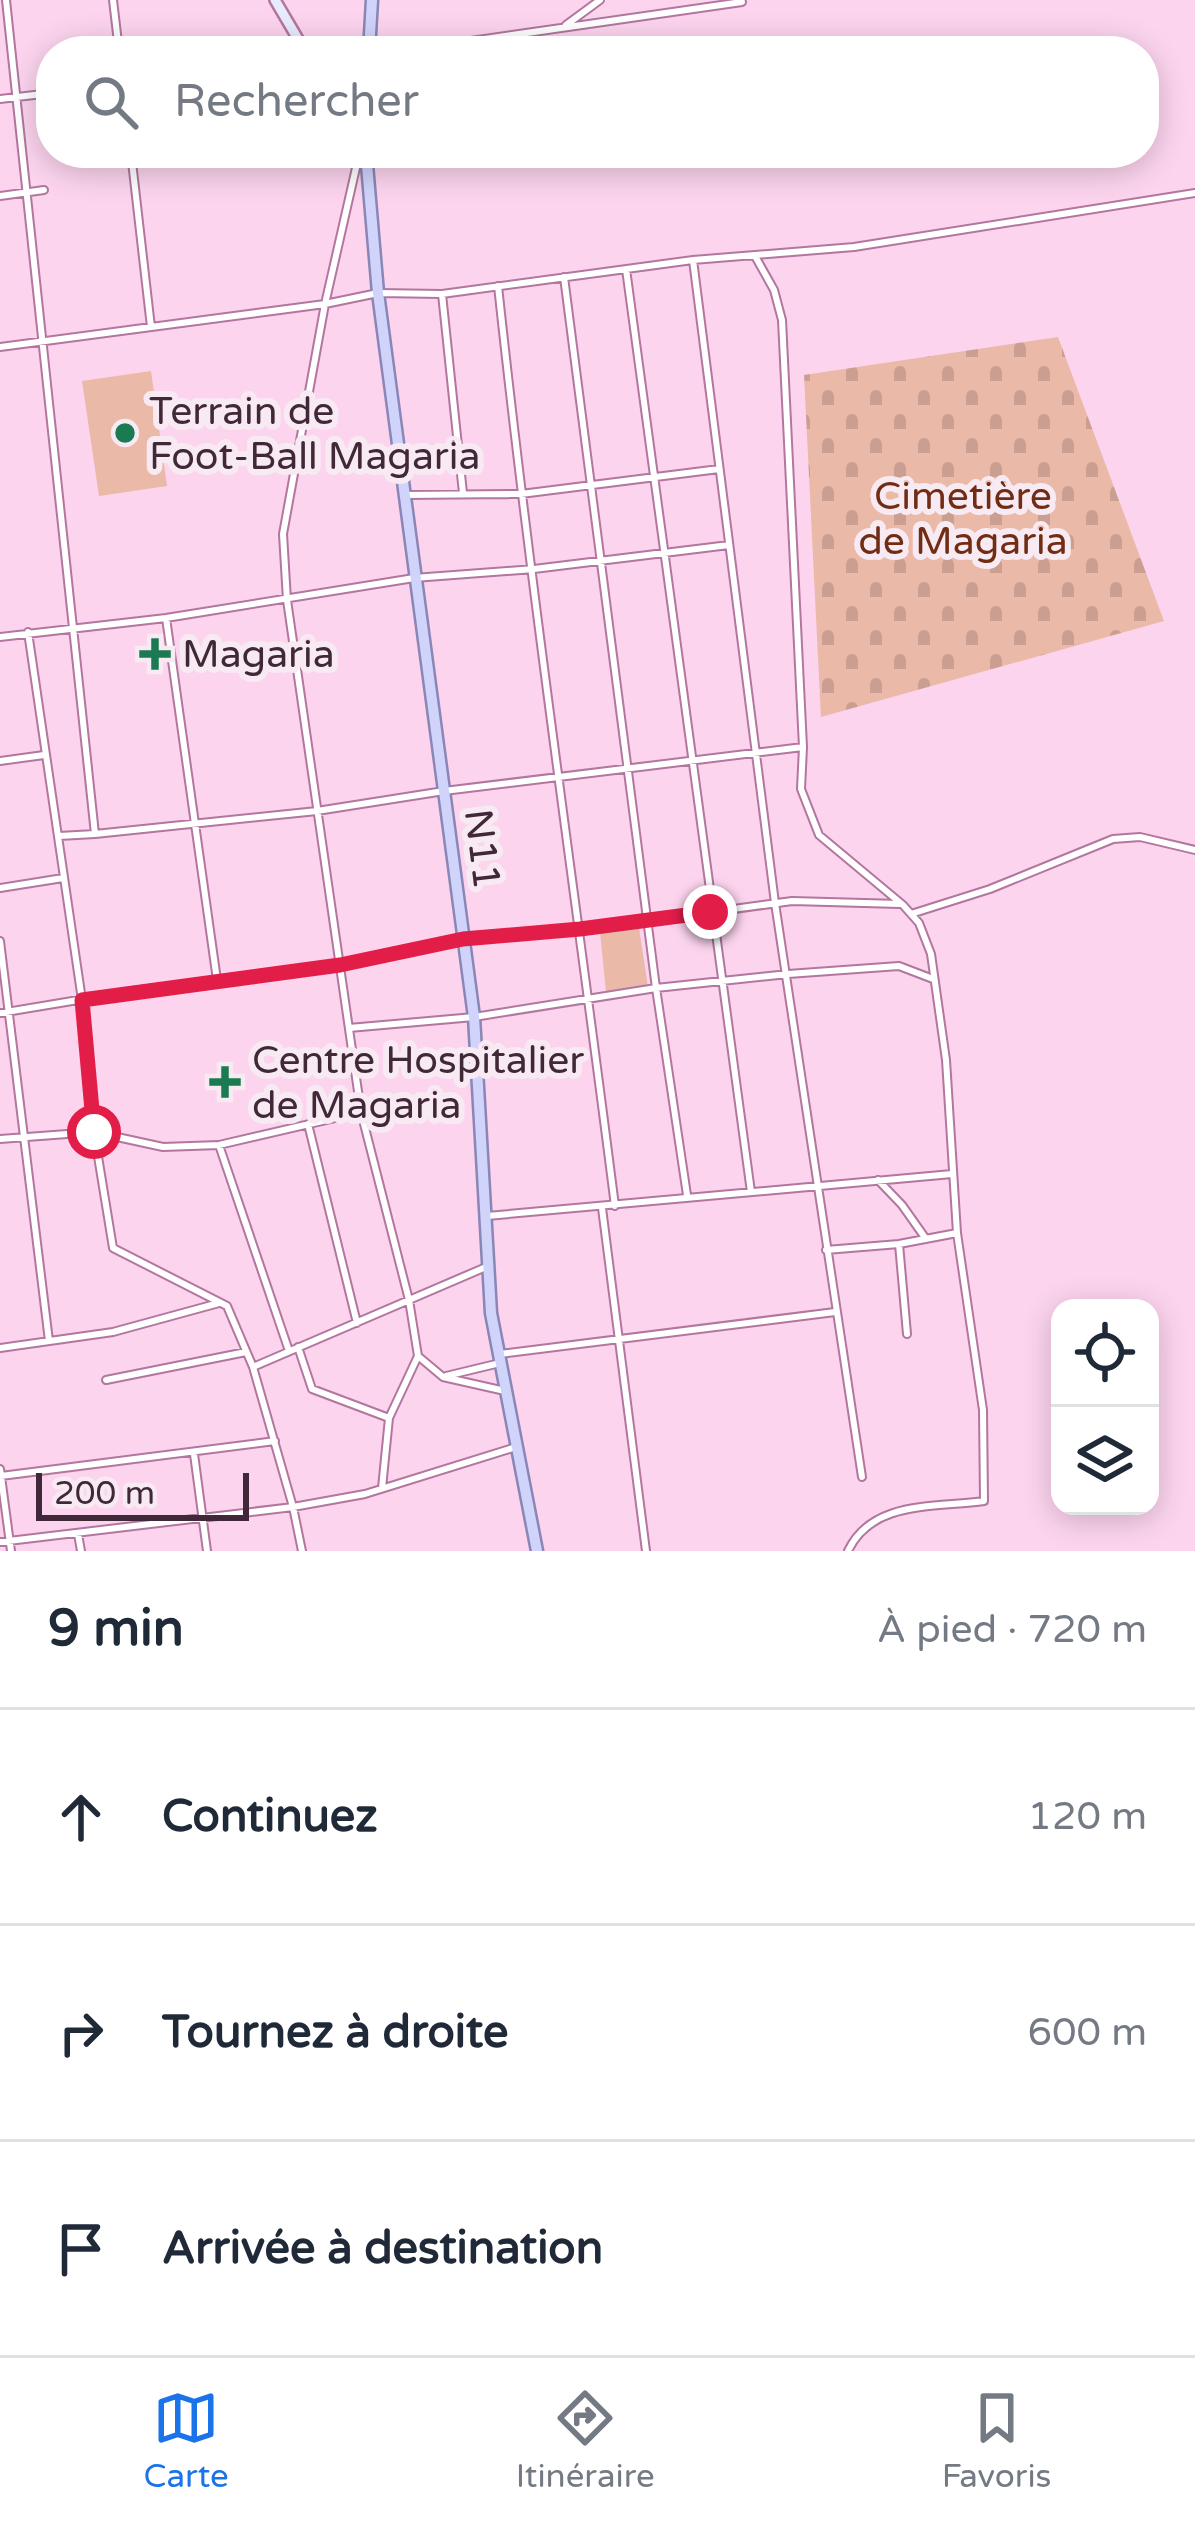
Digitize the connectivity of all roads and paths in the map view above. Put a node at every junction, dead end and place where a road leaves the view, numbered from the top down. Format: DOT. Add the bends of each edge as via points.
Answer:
graph roads {
  1 [pos="6,0"];
  2 [pos="113,0"];
  3 [pos="275,0"];
  4 [pos="372,0"];
  5 [pos="601,0"];
  6 [pos="742,2"];
  7 [pos="563,27"];
  8 [pos="117,36"];
  9 [pos="295,36"];
  10 [pos="370,36"];
  11 [pos="502,36"];
  12 [pos="36,95"];
  13 [pos="16,97"];
  14 [pos="0,99"];
  15 [pos="133,168"];
  16 [pos="360,168"];
  17 [pos="363,168"];
  18 [pos="44,190"];
  19 [pos="26,192"];
  20 [pos="1195,193"];
  21 [pos="0,196"];
  22 [pos="755,256"];
  23 [pos="693,260"];
  24 [pos="626,269"];
  25 [pos="564,277"];
  26 [pos="498,286"];
  27 [pos="378,292"];
  28 [pos="442,294"];
  29 [pos="326,304"];
  30 [pos="151,327"];
  31 [pos="43,342"];
  32 [pos="0,347"];
  33 [pos="719,469"];
  34 [pos="653,480"];
  35 [pos="591,486"];
  36 [pos="404,494"];
  37 [pos="463,494"];
  38 [pos="520,494"];
  39 [pos="729,544"];
  40 [pos="663,553"];
  41 [pos="601,561"];
  42 [pos="534,569"];
  43 [pos="414,578"];
  44 [pos="287,600"];
  45 [pos="166,618"];
  46 [pos="73,626"];
  47 [pos="28,632"];
  48 [pos="0,637"];
  49 [pos="803,747"];
  50 [pos="756,753"];
  51 [pos="44,755"];
  52 [pos="0,761"];
  53 [pos="691,761"];
  54 [pos="627,769"];
  55 [pos="560,777"];
  56 [pos="444,791"];
  57 [pos="317,812"];
  58 [pos="197,823"];
  59 [pos="95,834"];
  60 [pos="59,836"];
  61 [pos="1195,850"];
  62 [pos="63,878"];
  63 [pos="0,888"];
  64 [pos="775,903"];
  65 [pos="903,904"];
  66 [pos="710,912"];
  67 [pos="911,914"];
  68 [pos="647,920"];
  69 [pos="580,929"];
  70 [pos="463,939"];
  71 [pos="0,941"];
  72 [pos="340,965"];
  73 [pos="788,974"];
  74 [pos="217,980"];
  75 [pos="719,981"];
  76 [pos="935,981"];
  77 [pos="656,988"];
  78 [pos="82,1000"];
  79 [pos="586,1000"];
  80 [pos="10,1012"];
  81 [pos="0,1013"];
  82 [pos="474,1017"];
  83 [pos="349,1028"];
  84 [pos="361,1112"];
  85 [pos="308,1124"];
  86 [pos="94,1132"];
  87 [pos="24,1136"];
  88 [pos="0,1139"];
  89 [pos="219,1145"];
  90 [pos="952,1174"];
  91 [pos="878,1180"];
  92 [pos="816,1187"];
  93 [pos="751,1192"];
  94 [pos="687,1196"];
  95 [pos="615,1206"];
  96 [pos="602,1208"];
  97 [pos="484,1217"];
  98 [pos="957,1233"];
  99 [pos="926,1239"];
  100 [pos="899,1244"];
  101 [pos="826,1250"];
  102 [pos="486,1267"];
  103 [pos="409,1300"];
  104 [pos="220,1303"];
  105 [pos="836,1312"];
  106 [pos="357,1323"];
  107 [pos="907,1334"];
  108 [pos="49,1341"];
  109 [pos="619,1342"];
  110 [pos="0,1348"];
  111 [pos="293,1349"];
  112 [pos="246,1352"];
  113 [pos="418,1356"];
  114 [pos="499,1359"];
  115 [pos="253,1367"];
  116 [pos="443,1377"];
  117 [pos="106,1380"];
  118 [pos="505,1391"];
  119 [pos="389,1418"];
  120 [pos="275,1441"];
  121 [pos="515,1447"];
  122 [pos="194,1454"];
  123 [pos="0,1473"];
  124 [pos="862,1477"];
  125 [pos="382,1488"];
  126 [pos="293,1507"];
  127 [pos="202,1519"];
  128 [pos="78,1534"];
  129 [pos="0,1542"];
  130 [pos="10,1546"];
  131 [pos="81,1551"];
  132 [pos="206,1551"];
  133 [pos="302,1551"];
  134 [pos="537,1551"];
  135 [pos="646,1551"];
  136 [pos="848,1551"];
  1 -- 13 [label="street"];
  2 -- 8 [label="street"];
  3 -- 9 [label="main road"];
  4 -- 10 [label="main road"];
  5 -- 7 [label="street"];
  6 -- 7 [label="street"];
  7 -- 11 [label="street"];
  12 -- 13 [label="street"];
  13 -- 14 [label="street"];
  13 -- 19 [label="street"];
  15 -- 30 [label="street"];
  16 -- 29 [label="street"];
  17 -- 27 [label="main road, N11"];
  18 -- 19 [label="street"];
  19 -- 21 [label="street"];
  19 -- 31 [label="street"];
  20 -- 22 [label="street"];
  22 -- 23 [label="street"];
  22 -- 49 [label="street" via="782,320"];
  23 -- 24 [label="street"];
  23 -- 33 [label="street"];
  24 -- 25 [label="street"];
  24 -- 34 [label="street"];
  25 -- 26 [label="street"];
  25 -- 35 [label="street"];
  26 -- 28 [label="street"];
  26 -- 38 [label="street"];
  27 -- 28 [label="street"];
  27 -- 29 [label="street"];
  27 -- 36 [label="main road, N11"];
  28 -- 37 [label="street"];
  29 -- 30 [label="street"];
  29 -- 44 [label="street" via="283,534"];
  30 -- 31 [label="street"];
  31 -- 32 [label="street"];
  31 -- 46 [label="street"];
  33 -- 34 [label="street"];
  33 -- 39 [label="street"];
  34 -- 35 [label="street"];
  34 -- 40 [label="street"];
  35 -- 38 [label="street"];
  35 -- 41 [label="street"];
  36 -- 37 [label="street"];
  36 -- 43 [label="main road, N11"];
  37 -- 38 [label="street"];
  38 -- 42 [label="street"];
  39 -- 40 [label="street"];
  39 -- 50 [label="street"];
  40 -- 41 [label="street"];
  40 -- 53 [label="street"];
  41 -- 42 [label="street"];
  41 -- 54 [label="street"];
  42 -- 43 [label="street"];
  42 -- 55 [label="street"];
  43 -- 44 [label="street"];
  43 -- 56 [label="main road, N11"];
  44 -- 45 [label="street"];
  44 -- 57 [label="street"];
  45 -- 46 [label="street"];
  45 -- 58 [label="street"];
  46 -- 47 [label="street"];
  46 -- 59 [label="street"];
  47 -- 48 [label="street"];
  47 -- 51 [label="street"];
  49 -- 50 [label="street"];
  49 -- 65 [label="street" via="801,788 819,835"];
  50 -- 53 [label="street"];
  50 -- 64 [label="street"];
  51 -- 52 [label="street"];
  51 -- 60 [label="street"];
  53 -- 54 [label="street"];
  53 -- 66 [label="street"];
  54 -- 55 [label="street"];
  54 -- 68 [label="street"];
  55 -- 56 [label="street"];
  55 -- 69 [label="street"];
  56 -- 57 [label="street"];
  56 -- 70 [label="main road, N11"];
  57 -- 58 [label="street"];
  57 -- 72 [label="street"];
  58 -- 59 [label="street"];
  58 -- 74 [label="street"];
  59 -- 60 [label="street"];
  60 -- 62 [label="street"];
  61 -- 67 [label="street" via="1113,838"];
  62 -- 63 [label="street"];
  62 -- 78 [label="street"];
  64 -- 65 [label="street"];
  64 -- 66 [label="street"];
  64 -- 73 [label="street"];
  65 -- 67 [label="street"];
  66 -- 68 [label="street"];
  66 -- 75 [label="street"];
  67 -- 76 [label="street"];
  68 -- 69 [label="street"];
  68 -- 77 [label="street"];
  69 -- 70 [label="street"];
  69 -- 79 [label="street"];
  70 -- 72 [label="street"];
  70 -- 82 [label="main road, N11"];
  71 -- 80 [label="street"];
  72 -- 74 [label="street"];
  72 -- 83 [label="street"];
  73 -- 75 [label="street"];
  73 -- 76 [label="street" via="899,965"];
  73 -- 92 [label="street"];
  74 -- 78 [label="street"];
  75 -- 77 [label="street"];
  75 -- 93 [label="street"];
  76 -- 90 [label="street"];
  77 -- 79 [label="street"];
  77 -- 94 [label="street"];
  78 -- 80 [label="street"];
  78 -- 86 [label="street"];
  79 -- 82 [label="street"];
  79 -- 95 [label="street"];
  80 -- 81 [label="street"];
  80 -- 87 [label="street"];
  82 -- 83 [label="street"];
  82 -- 97 [label="main road, N11"];
  83 -- 84 [label="street"];
  84 -- 85 [label="street"];
  84 -- 103 [label="street"];
  85 -- 89 [label="street"];
  85 -- 106 [label="street"];
  86 -- 87 [label="street"];
  86 -- 89 [label="street" via="163,1147"];
  86 -- 104 [label="street" via="113,1248"];
  87 -- 88 [label="street"];
  87 -- 108 [label="street"];
  89 -- 111 [label="street"];
  90 -- 91 [label="street"];
  90 -- 98 [label="street"];
  91 -- 92 [label="street"];
  91 -- 99 [label="street"];
  92 -- 93 [label="street"];
  92 -- 101 [label="street"];
  93 -- 94 [label="street"];
  94 -- 95 [label="street"];
  95 -- 96 [label="street"];
  96 -- 97 [label="street"];
  96 -- 109 [label="street"];
  97 -- 102 [label="main road, N11"];
  98 -- 99 [label="street"];
  98 -- 136 [label="street" via="983,1410 984,1501 882,1514 858,1530"];
  99 -- 100 [label="street"];
  100 -- 101 [label="street"];
  100 -- 107 [label="street"];
  101 -- 105 [label="street"];
  102 -- 103 [label="street"];
  102 -- 114 [label="main road, N11"];
  103 -- 106 [label="street"];
  103 -- 113 [label="street"];
  104 -- 108 [label="street"];
  104 -- 112 [label="street"];
  105 -- 109 [label="street"];
  105 -- 124 [label="street"];
  106 -- 111 [label="street"];
  108 -- 110 [label="street"];
  109 -- 114 [label="street"];
  109 -- 135 [label="street"];
  111 -- 115 [label="street"];
  111 -- 119 [label="street" via="312,1389"];
  112 -- 115 [label="street"];
  112 -- 117 [label="street"];
  113 -- 116 [label="street"];
  113 -- 119 [label="street"];
  114 -- 116 [label="street"];
  114 -- 118 [label="main road, N11"];
  115 -- 120 [label="street"];
  116 -- 118 [label="street"];
  118 -- 121 [label="main road, N11"];
  119 -- 125 [label="street"];
  120 -- 122 [label="street"];
  120 -- 126 [label="street"];
  121 -- 125 [label="street"];
  121 -- 134 [label="main road, N11"];
  122 -- 123 [label="street"];
  122 -- 127 [label="street"];
  123 -- 130 [label="street"];
  125 -- 126 [label="street"];
  126 -- 127 [label="street"];
  126 -- 133 [label="street"];
  127 -- 128 [label="street"];
  127 -- 132 [label="street"];
  128 -- 130 [label="street"];
  128 -- 131 [label="street"];
  129 -- 130 [label="street"];
}
